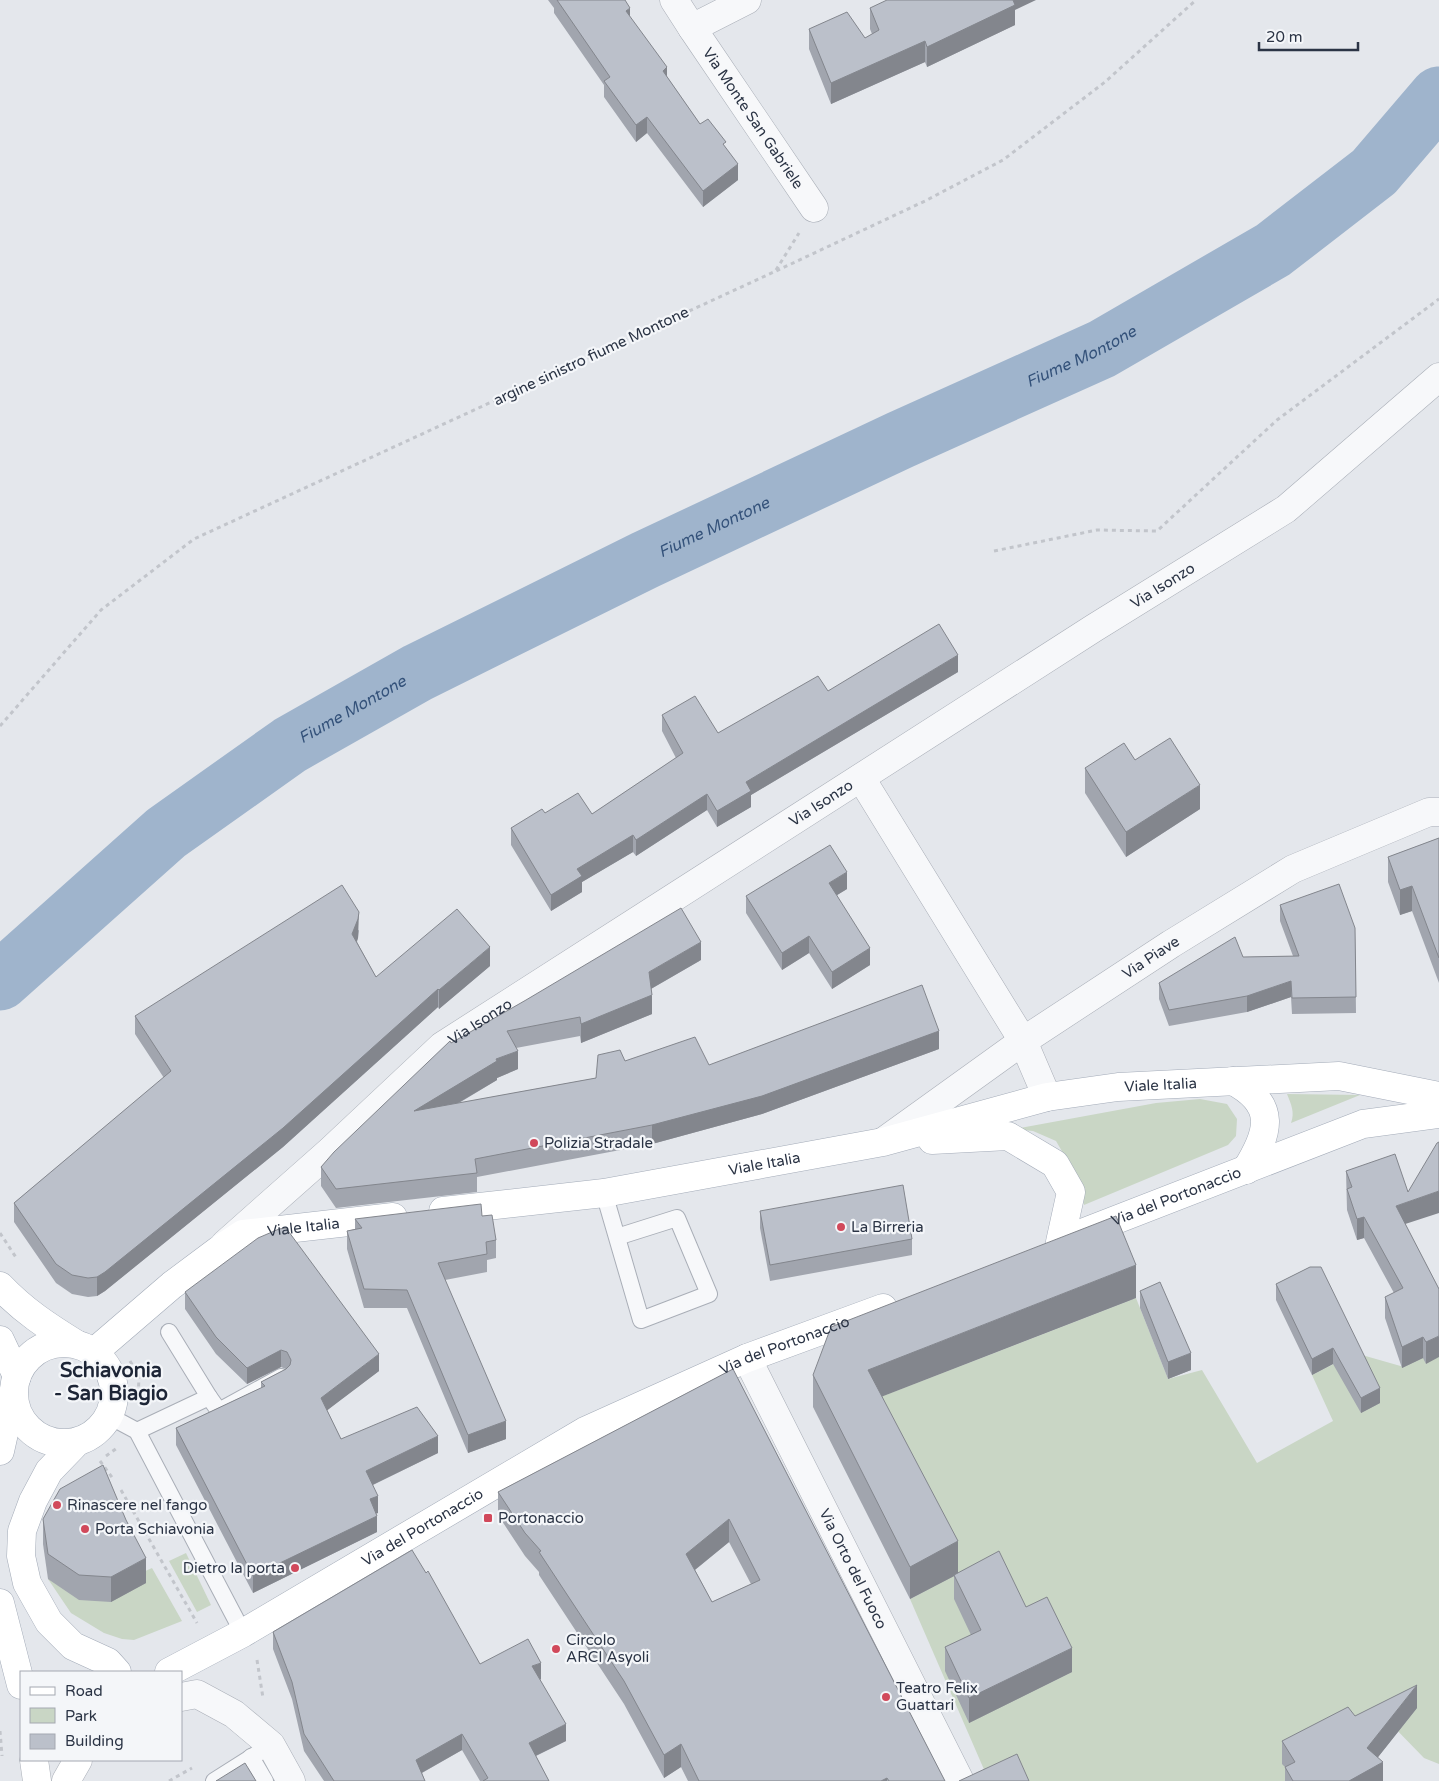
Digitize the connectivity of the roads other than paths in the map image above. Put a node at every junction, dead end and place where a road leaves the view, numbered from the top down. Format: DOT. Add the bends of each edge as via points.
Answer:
graph roads {
  1 [pos="674,0"];
  2 [pos="747,0"];
  3 [pos="692,28"];
  4 [pos="814,208"];
  5 [pos="1439,377"];
  6 [pos="861,778"];
  7 [pos="1439,812"];
  8 [pos="1022,1041"];
  9 [pos="1233,1081"];
  10 [pos="1439,1096"];
  11 [pos="1047,1097"];
  12 [pos="1439,1114"];
  13 [pos="883,1142"];
  14 [pos="1246,1170"];
  15 [pos="604,1193"];
  16 [pos="617,1237"];
  17 [pos="1060,1242"];
  18 [pos="219,1250"];
  19 [pos="1033,1252"];
  20 [pos="0,1286"];
  21 [pos="904,1300"];
  22 [pos="169,1332"];
  23 [pos="0,1340"];
  24 [pos="85,1348"];
  25 [pos="747,1358"];
  26 [pos="281,1376"];
  27 [pos="15,1383"];
  28 [pos="209,1397"];
  29 [pos="126,1425"];
  30 [pos="77,1442"];
  31 [pos="0,1451"];
  32 [pos="0,1603"];
  33 [pos="243,1633"];
  34 [pos="116,1671"];
  35 [pos="171,1671"];
  36 [pos="20,1681"];
  37 [pos="182,1697"];
  38 [pos="261,1751"];
  39 [pos="34,1761"];
  40 [pos="77,1761"];
  41 [pos="36,1781"];
  42 [pos="66,1781"];
  43 [pos="214,1781"];
  44 [pos="265,1781"];
  45 [pos="291,1781"];
  46 [pos="960,1781"];
  1 -- 3 [label="street, Via Monte San Gabriele"];
  2 -- 3 [label="street"];
  3 -- 4 [label="street, Via Monte San Gabriele"];
  5 -- 6 [label="street, Via Isonzo" via="1286,508"];
  6 -- 8 [label="street"];
  6 -- 18 [label="street, Via Isonzo" via="442,1046"];
  7 -- 8 [label="street, Via Piave" via="1429,812 1293,869"];
  8 -- 11 [label="street"];
  8 -- 13 [label="street, Via Piave"];
  9 -- 10 [label="main road, Viale Italia" via="1339,1076"];
  9 -- 11 [label="main road, Viale Italia" via="1118,1087"];
  9 -- 14 [label="main road" via="1249,1089 1264,1109 1265,1129 1258,1151"];
  11 -- 13 [label="main road, Viale Italia"];
  12 -- 14 [label="main road, Via del Portonaccio" via="1363,1124"];
  13 -- 15 [label="main road, Viale Italia"];
  13 -- 17 [label="main road" via="1008,1136 1055,1164 1071,1192"];
  14 -- 17 [label="main road, Via del Portonaccio"];
  15 -- 16 [label="lane"];
  15 -- 18 [label="main road, Viale Italia" via="244,1234"];
  16 -- 16 [label="lane" via="641,1320 708,1294 676,1218"];
  17 -- 19 [label="main road, Via del Portonaccio"];
  18 -- 24 [label="main road, Viale Italia" via="172,1285 122,1344"];
  20 -- 24 [label="main road" via="36,1319"];
  21 -- 25 [label="main road, Via del Portonaccio"];
  22 -- 28 [label="lane"];
  23 -- 27 [label="main road"];
  24 -- 27 [label="main road" via="64,1342 40,1348 26,1360"];
  24 -- 29 [label="main road" via="108,1367"];
  25 -- 33 [label="main road, Via del Portonaccio" via="585,1431"];
  25 -- 46 [label="street, Via Orto del Fuoco"];
  26 -- 28 [label="lane" via="219,1411"];
  27 -- 30 [label="main road" via="18,1413 32,1431 54,1442"];
  27 -- 31 [label="main road"];
  28 -- 29 [label="lane"];
  29 -- 30 [label="main road" via="96,1432"];
  29 -- 33 [label="lane"];
  30 -- 34 [label="main road" via="49,1471 33,1501 22,1531 21,1556 27,1583 48,1622 73,1646 108,1662"];
  32 -- 36 [label="main road"];
  33 -- 35 [label="main road, Via del Portonaccio"];
  37 -- 38 [label="street" via="197,1694 234,1714"];
  38 -- 43 [label="lane"];
  38 -- 44 [label="lane"];
  38 -- 45 [label="street"];
  39 -- 41 [label="main road"];
  40 -- 42 [label="main road"];
}
